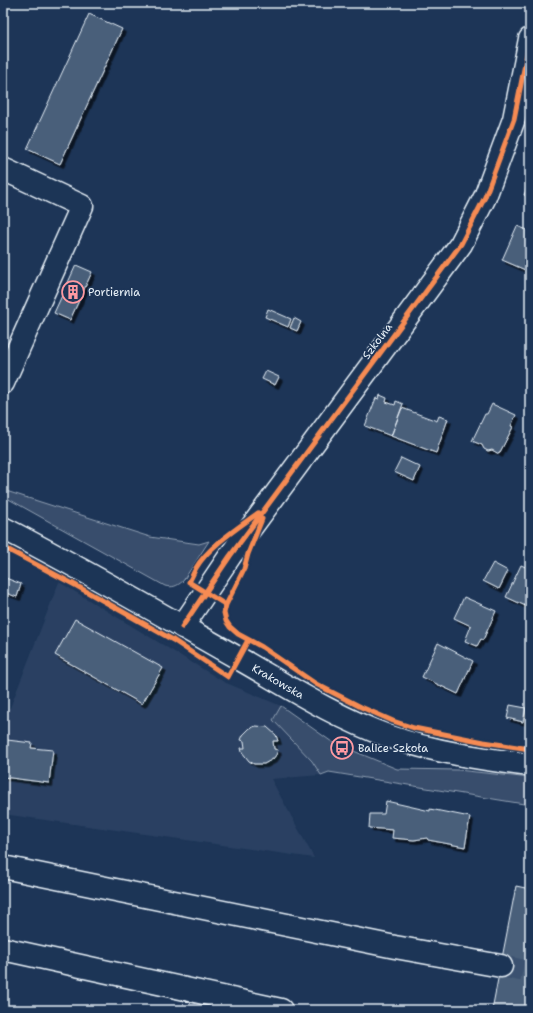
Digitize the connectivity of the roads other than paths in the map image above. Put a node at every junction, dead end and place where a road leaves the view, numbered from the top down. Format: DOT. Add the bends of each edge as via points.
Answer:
graph roads {
  1 [pos="530,39"];
  2 [pos="3,168"];
  3 [pos="3,383"];
  4 [pos="3,528"];
  5 [pos="182,627"];
  6 [pos="530,765"];
  7 [pos="3,867"];
  8 [pos="3,949"];
  9 [pos="501,966"];
  10 [pos="281,1010"];
  1 -- 5 [label="main road, Szkolna" via="514,119 484,197 461,244 235,550"];
  2 -- 3 [label="main road" via="82,206"];
  4 -- 5 [label="main road, Krakowska"];
  5 -- 6 [label="main road, Krakowska" via="318,704 387,736 411,744 479,758"];
  7 -- 9 [label="main road"];
  8 -- 10 [label="main road"];
}
